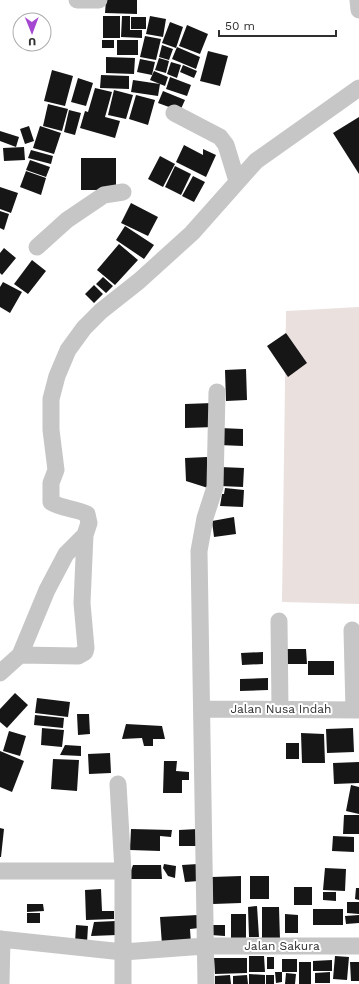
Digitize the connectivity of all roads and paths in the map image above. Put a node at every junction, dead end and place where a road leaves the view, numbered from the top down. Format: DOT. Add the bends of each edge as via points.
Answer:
graph roads {
  1 [pos="77,0"];
  2 [pos="99,0"];
  3 [pos="358,0"];
  4 [pos="359,10"];
  5 [pos="359,88"];
  6 [pos="174,113"];
  7 [pos="237,181"];
  8 [pos="123,192"];
  9 [pos="37,247"];
  10 [pos="217,392"];
  11 [pos="85,535"];
  12 [pos="279,621"];
  13 [pos="352,630"];
  14 [pos="20,655"];
  15 [pos="0,673"];
  16 [pos="202,709"];
  17 [pos="280,709"];
  18 [pos="356,710"];
  19 [pos="118,784"];
  20 [pos="0,871"];
  21 [pos="123,871"];
  22 [pos="1,939"];
  23 [pos="205,946"];
  24 [pos="359,946"];
  25 [pos="123,952"];
  26 [pos="1,984"];
  27 [pos="123,984"];
  28 [pos="206,984"];
  1 -- 2 [label="street"];
  3 -- 4 [label="street"];
  5 -- 7 [label="street" via="256,162"];
  6 -- 7 [label="street" via="220,137 226,145"];
  7 -- 11 [label="street" via="188,228 139,281 101,311 68,350 51,399 51,430 56,470 51,483 51,502 58,507 87,514 89,523"];
  8 -- 9 [label="street" via="104,195 67,220"];
  10 -- 16 [label="street" via="216,487 205,518 199,551"];
  11 -- 14 [label="street" via="66,554 56,572"];
  11 -- 14 [label="street" via="82,603 85,652 78,656"];
  12 -- 17 [label="street"];
  13 -- 18 [label="street"];
  14 -- 15 [label="street"];
  16 -- 17 [label="street, Jalan Nusa Indah"];
  16 -- 23 [label="street"];
  17 -- 18 [label="street, Jalan Nusa Indah"];
  19 -- 21 [label="street"];
  20 -- 21 [label="street"];
  21 -- 25 [label="street"];
  22 -- 25 [label="street, Jalan Sakura"];
  22 -- 26 [label="street"];
  23 -- 24 [label="street, Jalan Sakura"];
  23 -- 25 [label="street, Jalan Sakura"];
  23 -- 28 [label="street"];
  25 -- 27 [label="street"];
}
